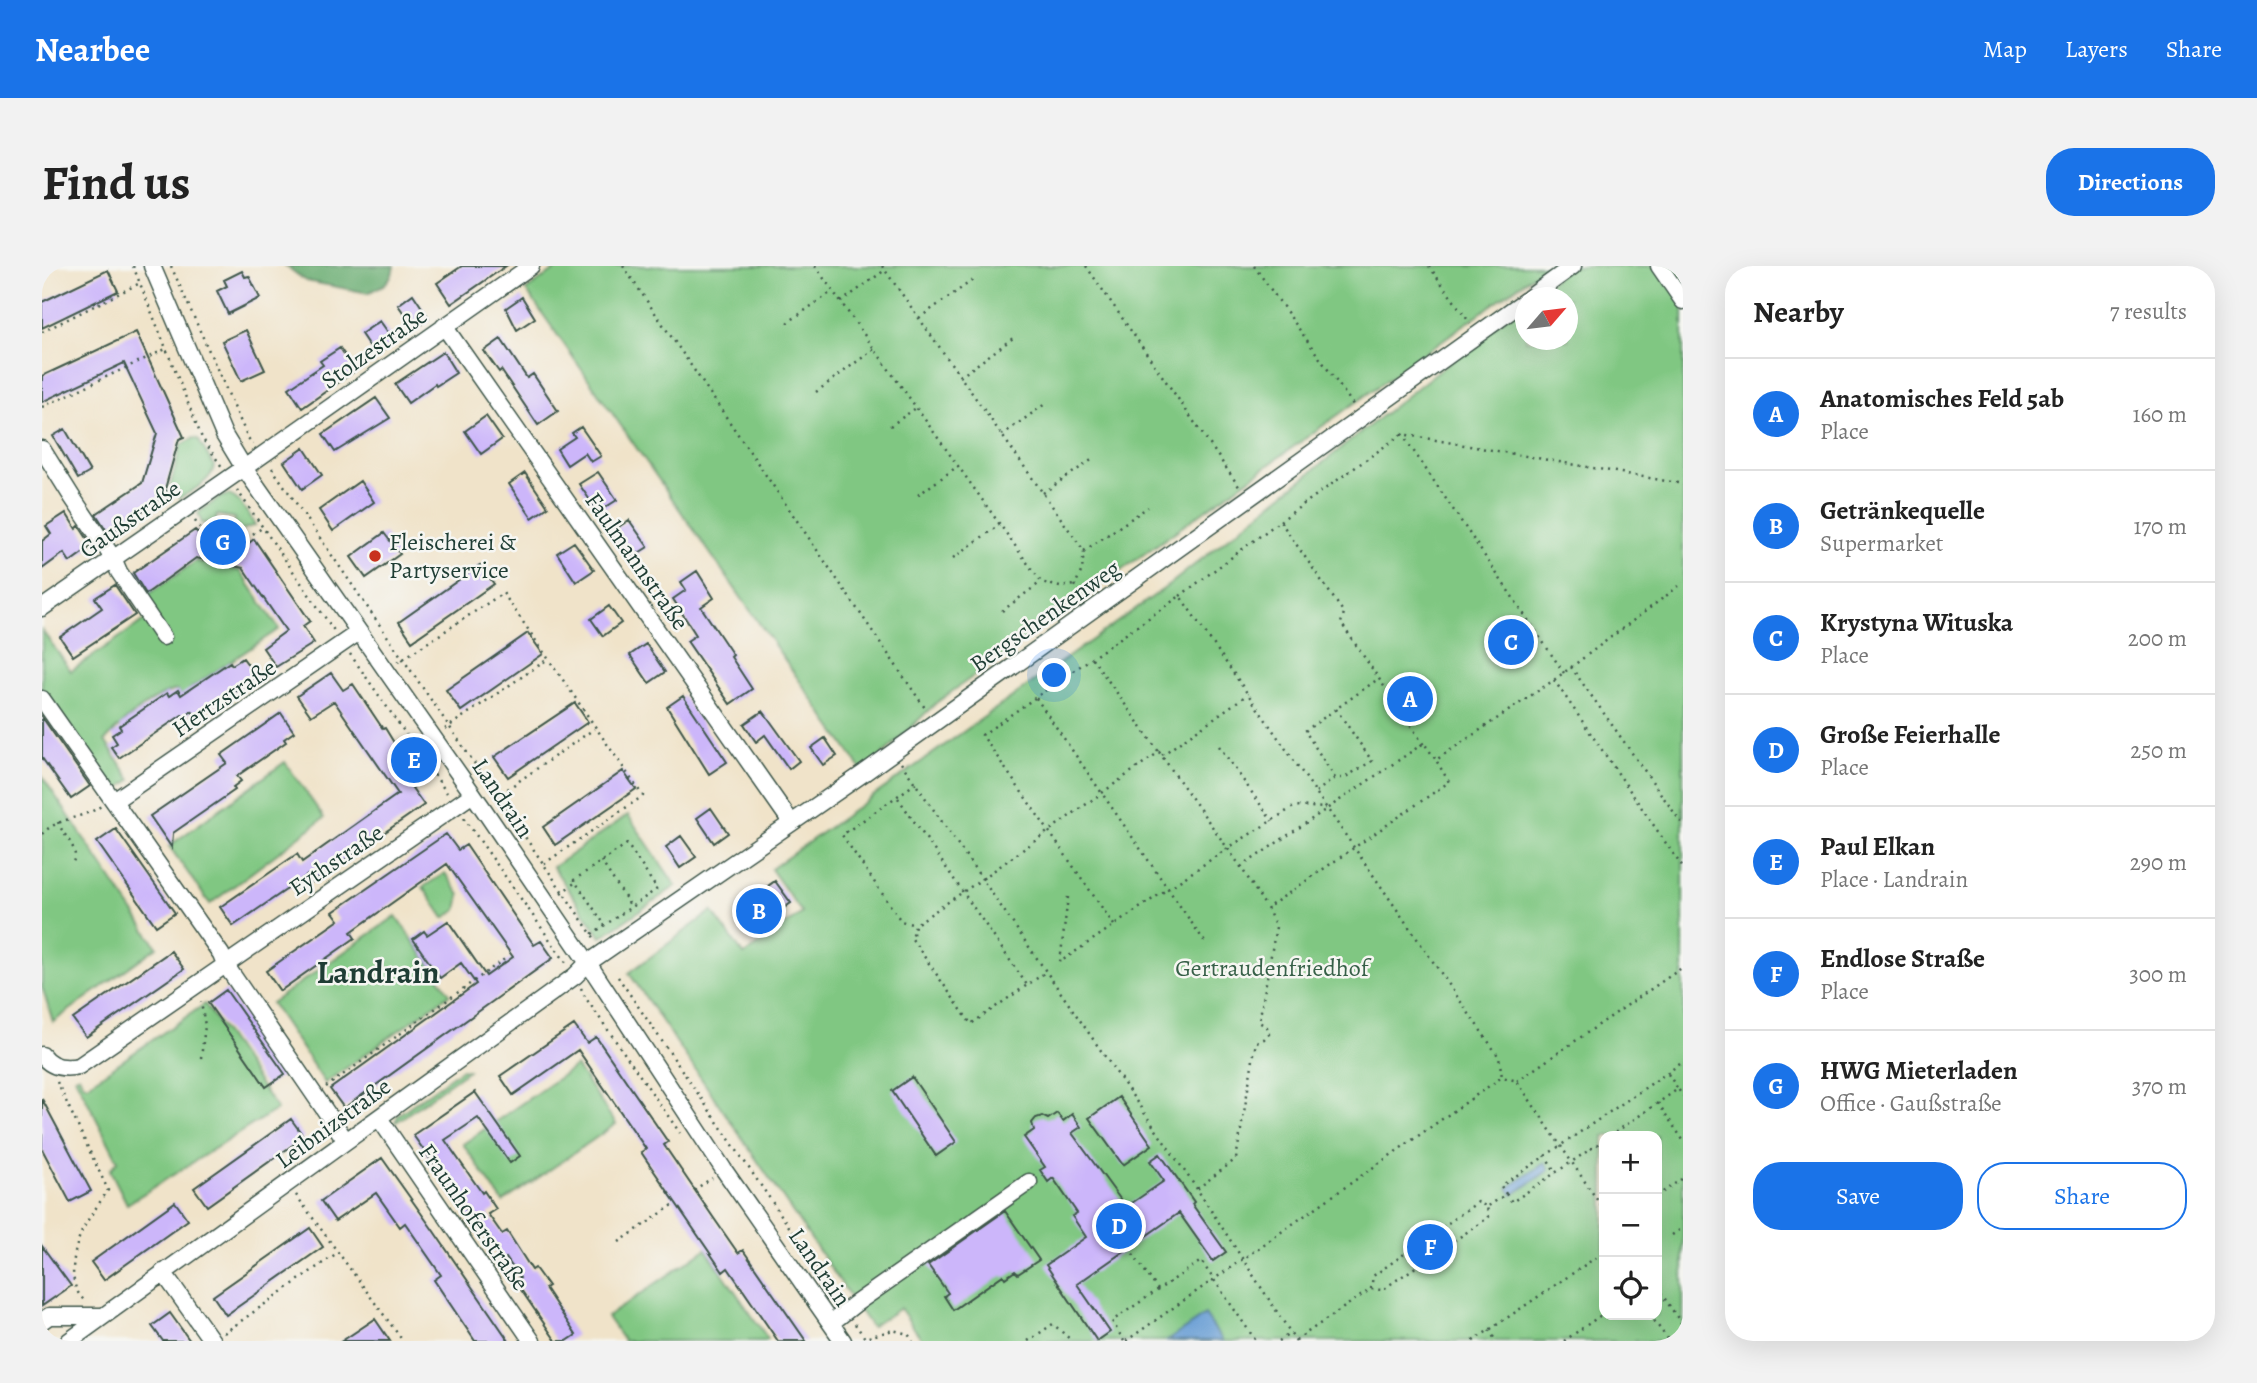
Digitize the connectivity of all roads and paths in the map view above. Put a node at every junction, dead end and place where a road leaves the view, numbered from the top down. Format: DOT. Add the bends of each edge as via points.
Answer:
graph roads {
  1 [pos="152,266"];
  2 [pos="171,266"];
  3 [pos="531,266"];
  4 [pos="623,266"];
  5 [pos="815,266"];
  6 [pos="1086,266"];
  7 [pos="1254,266"];
  8 [pos="1429,266"];
  9 [pos="1573,266"];
  10 [pos="1659,266"];
  11 [pos="883,268"];
  12 [pos="973,279"];
  13 [pos="136,285"];
  14 [pos="1544,287"];
  15 [pos="833,291"];
  16 [pos="841,302"];
  17 [pos="1683,302"];
  18 [pos="1515,308"];
  19 [pos="919,318"];
  20 [pos="787,323"];
  21 [pos="444,326"];
  22 [pos="42,332"];
  23 [pos="1478,334"];
  24 [pos="1013,338"];
  25 [pos="874,349"];
  26 [pos="160,351"];
  27 [pos="960,377"];
  28 [pos="816,392"];
  29 [pos="1045,404"];
  30 [pos="42,407"];
  31 [pos="916,408"];
  32 [pos="1362,417"];
  33 [pos="890,426"];
  34 [pos="1002,435"];
  35 [pos="1402,435"];
  36 [pos="42,449"];
  37 [pos="263,455"];
  38 [pos="1093,459"];
  39 [pos="958,467"];
  40 [pos="244,468"];
  41 [pos="1683,484"];
  42 [pos="1044,493"];
  43 [pos="918,495"];
  44 [pos="1249,498"];
  45 [pos="1148,507"];
  46 [pos="279,516"];
  47 [pos="1280,521"];
  48 [pos="197,524"];
  49 [pos="999,525"];
  50 [pos="1084,551"];
  51 [pos="113,558"];
  52 [pos="953,558"];
  53 [pos="1041,582"];
  54 [pos="1683,583"];
  55 [pos="1074,585"];
  56 [pos="1180,596"];
  57 [pos="42,608"];
  58 [pos="1093,610"];
  59 [pos="1002,611"];
  60 [pos="359,632"];
  61 [pos="163,637"];
  62 [pos="1092,658"];
  63 [pos="403,659"];
  64 [pos="548,659"];
  65 [pos="1571,667"];
  66 [pos="386,670"];
  67 [pos="1564,673"];
  68 [pos="1378,679"];
  69 [pos="1554,680"];
  70 [pos="1248,694"];
  71 [pos="1036,698"];
  72 [pos="42,699"];
  73 [pos="1336,709"];
  74 [pos="927,711"];
  75 [pos="449,726"];
  76 [pos="595,728"];
  77 [pos="433,737"];
  78 [pos="1424,745"];
  79 [pos="1219,746"];
  80 [pos="893,752"];
  81 [pos="1161,753"];
  82 [pos="1436,760"];
  83 [pos="1335,778"];
  84 [pos="916,783"];
  85 [pos="1316,792"];
  86 [pos="1102,793"];
  87 [pos="497,796"];
  88 [pos="897,796"];
  89 [pos="113,800"];
  90 [pos="478,800"];
  91 [pos="1327,808"];
  92 [pos="1272,821"];
  93 [pos="58,822"];
  94 [pos="791,822"];
  95 [pos="1683,825"];
  96 [pos="1049,831"];
  97 [pos="42,834"];
  98 [pos="1355,847"];
  99 [pos="1228,848"];
  100 [pos="601,862"];
  101 [pos="544,864"];
  102 [pos="70,865"];
  103 [pos="1241,867"];
  104 [pos="1683,868"];
  105 [pos="528,875"];
  106 [pos="982,879"];
  107 [pos="576,882"];
  108 [pos="1168,887"];
  109 [pos="563,892"];
  110 [pos="963,892"];
  111 [pos="1068,897"];
  112 [pos="547,903"];
  113 [pos="631,906"];
  114 [pos="1267,908"];
  115 [pos="605,925"];
  116 [pos="915,925"];
  117 [pos="1114,925"];
  118 [pos="592,934"];
  119 [pos="1207,945"];
  120 [pos="604,953"];
  121 [pos="506,958"];
  122 [pos="588,963"];
  123 [pos="225,964"];
  124 [pos="1683,967"];
  125 [pos="1046,972"];
  126 [pos="617,977"];
  127 [pos="1027,985"];
  128 [pos="192,987"];
  129 [pos="44,1058"];
  130 [pos="201,1058"];
  131 [pos="1683,1062"];
  132 [pos="1667,1073"];
  133 [pos="1503,1077"];
  134 [pos="1517,1081"];
  135 [pos="1678,1089"];
  136 [pos="315,1095"];
  137 [pos="1683,1096"];
  138 [pos="1658,1103"];
  139 [pos="379,1118"];
  140 [pos="1617,1131"];
  141 [pos="1683,1140"];
  142 [pos="346,1141"];
  143 [pos="1599,1143"];
  144 [pos="1560,1144"];
  145 [pos="1545,1155"];
  146 [pos="1572,1162"];
  147 [pos="724,1170"];
  148 [pos="1556,1173"];
  149 [pos="1683,1178"];
  150 [pos="1029,1182"];
  151 [pos="288,1184"];
  152 [pos="1197,1189"];
  153 [pos="694,1190"];
  154 [pos="1506,1194"];
  155 [pos="1660,1194"];
  156 [pos="1599,1202"];
  157 [pos="676,1203"];
  158 [pos="1487,1207"];
  159 [pos="1683,1228"];
  160 [pos="1672,1236"];
  161 [pos="619,1242"];
  162 [pos="1129,1248"];
  163 [pos="337,1253"];
  164 [pos="1599,1255"];
  165 [pos="1242,1261"];
  166 [pos="163,1272"];
  167 [pos="1215,1280"];
  168 [pos="1371,1289"];
  169 [pos="1158,1290"];
  170 [pos="1662,1294"];
  171 [pos="846,1310"];
  172 [pos="103,1316"];
  173 [pos="1599,1316"];
  174 [pos="1654,1320"];
  175 [pos="42,1321"];
  176 [pos="831,1323"];
  177 [pos="1683,1326"];
  178 [pos="1489,1330"];
  179 [pos="1291,1333"];
  180 [pos="401,1340"];
  181 [pos="1296,1340"];
  182 [pos="69,1341"];
  183 [pos="212,1341"];
  184 [pos="532,1341"];
  185 [pos="843,1341"];
  186 [pos="913,1341"];
  187 [pos="1028,1341"];
  188 [pos="1072,1341"];
  189 [pos="1125,1341"];
  190 [pos="1256,1341"];
  191 [pos="1279,1341"];
  192 [pos="1473,1341"];
  193 [pos="1496,1341"];
  194 [pos="1564,1341"];
  195 [pos="1669,1341"];
  1 -- 40 [label="street, Landrain" via="224,436"];
  2 -- 37 [label="path" via="248,438"];
  3 -- 21 [label="street, Stolzestraße"];
  4 -- 74 [label="path"];
  5 -- 15 [label="path"];
  6 -- 44 [label="path"];
  7 -- 32 [label="path"];
  8 -- 23 [label="path"];
  9 -- 14 [label="street, Bergschenkenweg"];
  10 -- 17 [label="street"];
  11 -- 16 [label="path"];
  11 -- 19 [label="path"];
  12 -- 19 [label="path"];
  13 -- 22 [label="path"];
  15 -- 16 [label="path"];
  15 -- 20 [label="path"];
  16 -- 25 [label="path"];
  18 -- 23 [label="street, Bergschenkenweg"];
  19 -- 27 [label="path"];
  21 -- 37 [label="street, Stolzestraße"];
  21 -- 94 [label="street, Faulmannstraße"];
  23 -- 32 [label="street, Bergschenkenweg"];
  24 -- 27 [label="path"];
  25 -- 28 [label="path"];
  25 -- 31 [label="path"];
  26 -- 30 [label="path"];
  27 -- 34 [label="path"];
  29 -- 34 [label="path"];
  31 -- 33 [label="path"];
  31 -- 39 [label="path"];
  32 -- 44 [label="street, Bergschenkenweg"];
  34 -- 42 [label="path"];
  35 -- 41 [label="path"];
  35 -- 47 [label="path"];
  35 -- 67 [label="path"];
  36 -- 51 [label="street"];
  37 -- 40 [label="street, Stolzestraße"];
  37 -- 63 [label="path"];
  38 -- 42 [label="path"];
  39 -- 43 [label="path"];
  39 -- 49 [label="path"];
  40 -- 46 [label="street, Landrain"];
  40 -- 51 [label="street, Gaußstraße"];
  42 -- 50 [label="path"];
  44 -- 58 [label="street, Bergschenkenweg"];
  45 -- 50 [label="path"];
  46 -- 48 [label="path" via="248,537"];
  46 -- 60 [label="street, Landrain"];
  47 -- 56 [label="path"];
  47 -- 68 [label="path" via="1344,613 1341,623"];
  49 -- 52 [label="path"];
  49 -- 53 [label="path"];
  50 -- 55 [label="path"];
  51 -- 57 [label="street, Gaußstraße"];
  51 -- 61 [label="street"];
  53 -- 55 [label="path"];
  53 -- 59 [label="path"];
  54 -- 65 [label="path"];
  55 -- 58 [label="path"];
  56 -- 62 [label="path"];
  56 -- 70 [label="path"];
  58 -- 80 [label="street, Bergschenkenweg"];
  60 -- 66 [label="street, Landrain"];
  60 -- 89 [label="street, Hertzstraße"];
  62 -- 71 [label="path"];
  62 -- 81 [label="path"];
  63 -- 64 [label="path" via="503,593"];
  63 -- 66 [label="path"];
  63 -- 75 [label="path"];
  64 -- 75 [label="path"];
  64 -- 76 [label="path"];
  65 -- 67 [label="path"];
  65 -- 95 [label="path"];
  66 -- 77 [label="street, Landrain"];
  67 -- 69 [label="path"];
  68 -- 73 [label="path"];
  68 -- 78 [label="path"];
  69 -- 82 [label="path"];
  69 -- 104 [label="path"];
  70 -- 81 [label="path"];
  70 -- 85 [label="path"];
  71 -- 86 [label="path"];
  71 -- 96 [label="path" via="982,735"];
  72 -- 89 [label="street"];
  73 -- 83 [label="path" via="1305,731"];
  73 -- 83 [label="path" via="1372,761 1344,778"];
  75 -- 77 [label="path"];
  75 -- 87 [label="path"];
  76 -- 87 [label="path"];
  76 -- 101 [label="path" via="643,796"];
  77 -- 90 [label="street, Landrain"];
  78 -- 82 [label="path"];
  78 -- 91 [label="path"];
  79 -- 92 [label="path"];
  80 -- 84 [label="path"];
  80 -- 94 [label="street, Bergschenkenweg"];
  81 -- 86 [label="path"];
  81 -- 99 [label="path"];
  82 -- 98 [label="path" via="1449,782"];
  83 -- 85 [label="path"];
  84 -- 88 [label="path"];
  84 -- 106 [label="path"];
  85 -- 91 [label="path"];
  86 -- 96 [label="path"];
  86 -- 108 [label="path"];
  87 -- 90 [label="path"];
  87 -- 101 [label="path"];
  88 -- 110 [label="path"];
  88 -- 116 [label="path" via="842,835 901,921"];
  89 -- 93 [label="path" via="94,812"];
  89 -- 123 [label="street"];
  90 -- 105 [label="street, Landrain"];
  90 -- 123 [label="street, Eythstraße"];
  91 -- 92 [label="path" via="1295,806"];
  91 -- 98 [label="path"];
  91 -- 103 [label="path"];
  92 -- 99 [label="path"];
  93 -- 97 [label="path"];
  93 -- 102 [label="path" via="75,849"];
  94 -- 120 [label="street, Bergschenkenweg"];
  96 -- 106 [label="path"];
  96 -- 117 [label="path"];
  98 -- 114 [label="path"];
  98 -- 133 [label="path" via="1499,1057"];
  99 -- 103 [label="path"];
  99 -- 108 [label="path"];
  100 -- 107 [label="path"];
  100 -- 113 [label="path"];
  100 -- 113 [label="path" via="627,844 657,889"];
  101 -- 105 [label="path"];
  101 -- 109 [label="path"];
  103 -- 114 [label="path"];
  105 -- 112 [label="street, Landrain"];
  106 -- 110 [label="path"];
  106 -- 125 [label="path"];
  107 -- 109 [label="path"];
  107 -- 115 [label="path"];
  108 -- 117 [label="path"];
  108 -- 119 [label="path"];
  109 -- 112 [label="path"];
  109 -- 118 [label="path"];
  110 -- 116 [label="path"];
  110 -- 127 [label="path"];
  111 -- 117 [label="path" via="1060,962"];
  112 -- 122 [label="street, Landrain"];
  113 -- 115 [label="path"];
  114 -- 152 [label="path" via="1276,927 1259,1021 1269,1034 1256,1042 1236,1159"];
  115 -- 118 [label="path"];
  116 -- 127 [label="path" via="912,939 971,1024"];
  118 -- 120 [label="path"];
  120 -- 122 [label="street, Bergschenkenweg"];
  121 -- 136 [label="path"];
  122 -- 139 [label="street, Leibnizstraße"];
  122 -- 147 [label="street, Landrain"];
  123 -- 128 [label="street, Eythstraße"];
  123 -- 136 [label="street"];
  124 -- 134 [label="path"];
  125 -- 127 [label="path"];
  125 -- 152 [label="path"];
  126 -- 171 [label="path"];
  128 -- 129 [label="street, Eythstraße" via="79,1066 65,1069"];
  128 -- 130 [label="path" via="204,1012"];
  129 -- 172 [label="path" via="108,1191 81,1234 72,1269 78,1295"];
  131 -- 132 [label="path"];
  132 -- 135 [label="path"];
  132 -- 144 [label="path"];
  133 -- 134 [label="path"];
  133 -- 165 [label="path"];
  134 -- 144 [label="path"];
  135 -- 137 [label="path"];
  135 -- 138 [label="path"];
  136 -- 142 [label="street"];
  138 -- 140 [label="path"];
  138 -- 141 [label="path"];
  139 -- 142 [label="street, Leibnizstraße"];
  139 -- 184 [label="street, Fraunhoferstraße"];
  142 -- 151 [label="street, Leibnizstraße"];
  143 -- 146 [label="path"];
  144 -- 145 [label="path"];
  144 -- 146 [label="path"];
  145 -- 148 [label="path"];
  145 -- 154 [label="path" via="1501,1186"];
  146 -- 148 [label="path"];
  146 -- 156 [label="path"];
  147 -- 153 [label="path"];
  147 -- 176 [label="street, Landrain"];
  148 -- 154 [label="path" via="1512,1202"];
  149 -- 155 [label="path"];
  150 -- 171 [label="street"];
  151 -- 163 [label="path"];
  151 -- 166 [label="street, Leibnizstraße"];
  152 -- 165 [label="path"];
  154 -- 158 [label="path"];
  157 -- 161 [label="path"];
  158 -- 168 [label="path" via="1489,1217 1382,1290"];
  158 -- 168 [label="path" via="1478,1202 1373,1276"];
  159 -- 160 [label="path"];
  162 -- 169 [label="path"];
  163 -- 180 [label="path"];
  163 -- 183 [label="path"];
  164 -- 178 [label="path"];
  165 -- 167 [label="path"];
  165 -- 179 [label="path"];
  166 -- 172 [label="street, Leibnizstraße"];
  166 -- 183 [label="street"];
  167 -- 169 [label="path" via="1201,1261"];
  167 -- 189 [label="path"];
  167 -- 190 [label="path"];
  168 -- 181 [label="path"];
  169 -- 189 [label="path" via="1112,1321"];
  170 -- 177 [label="path"];
  171 -- 176 [label="street"];
  171 -- 186 [label="path" via="865,1338 893,1330 908,1334"];
  172 -- 175 [label="street" via="49,1315"];
  172 -- 182 [label="street, Leibnizstraße"];
  173 -- 194 [label="path"];
  174 -- 195 [label="path"];
  176 -- 185 [label="street, Landrain"];
  178 -- 192 [label="path"];
  178 -- 193 [label="path"];
  179 -- 181 [label="path"];
  179 -- 191 [label="path"];
  187 -- 188 [label="path" via="1053,1324"];
}
